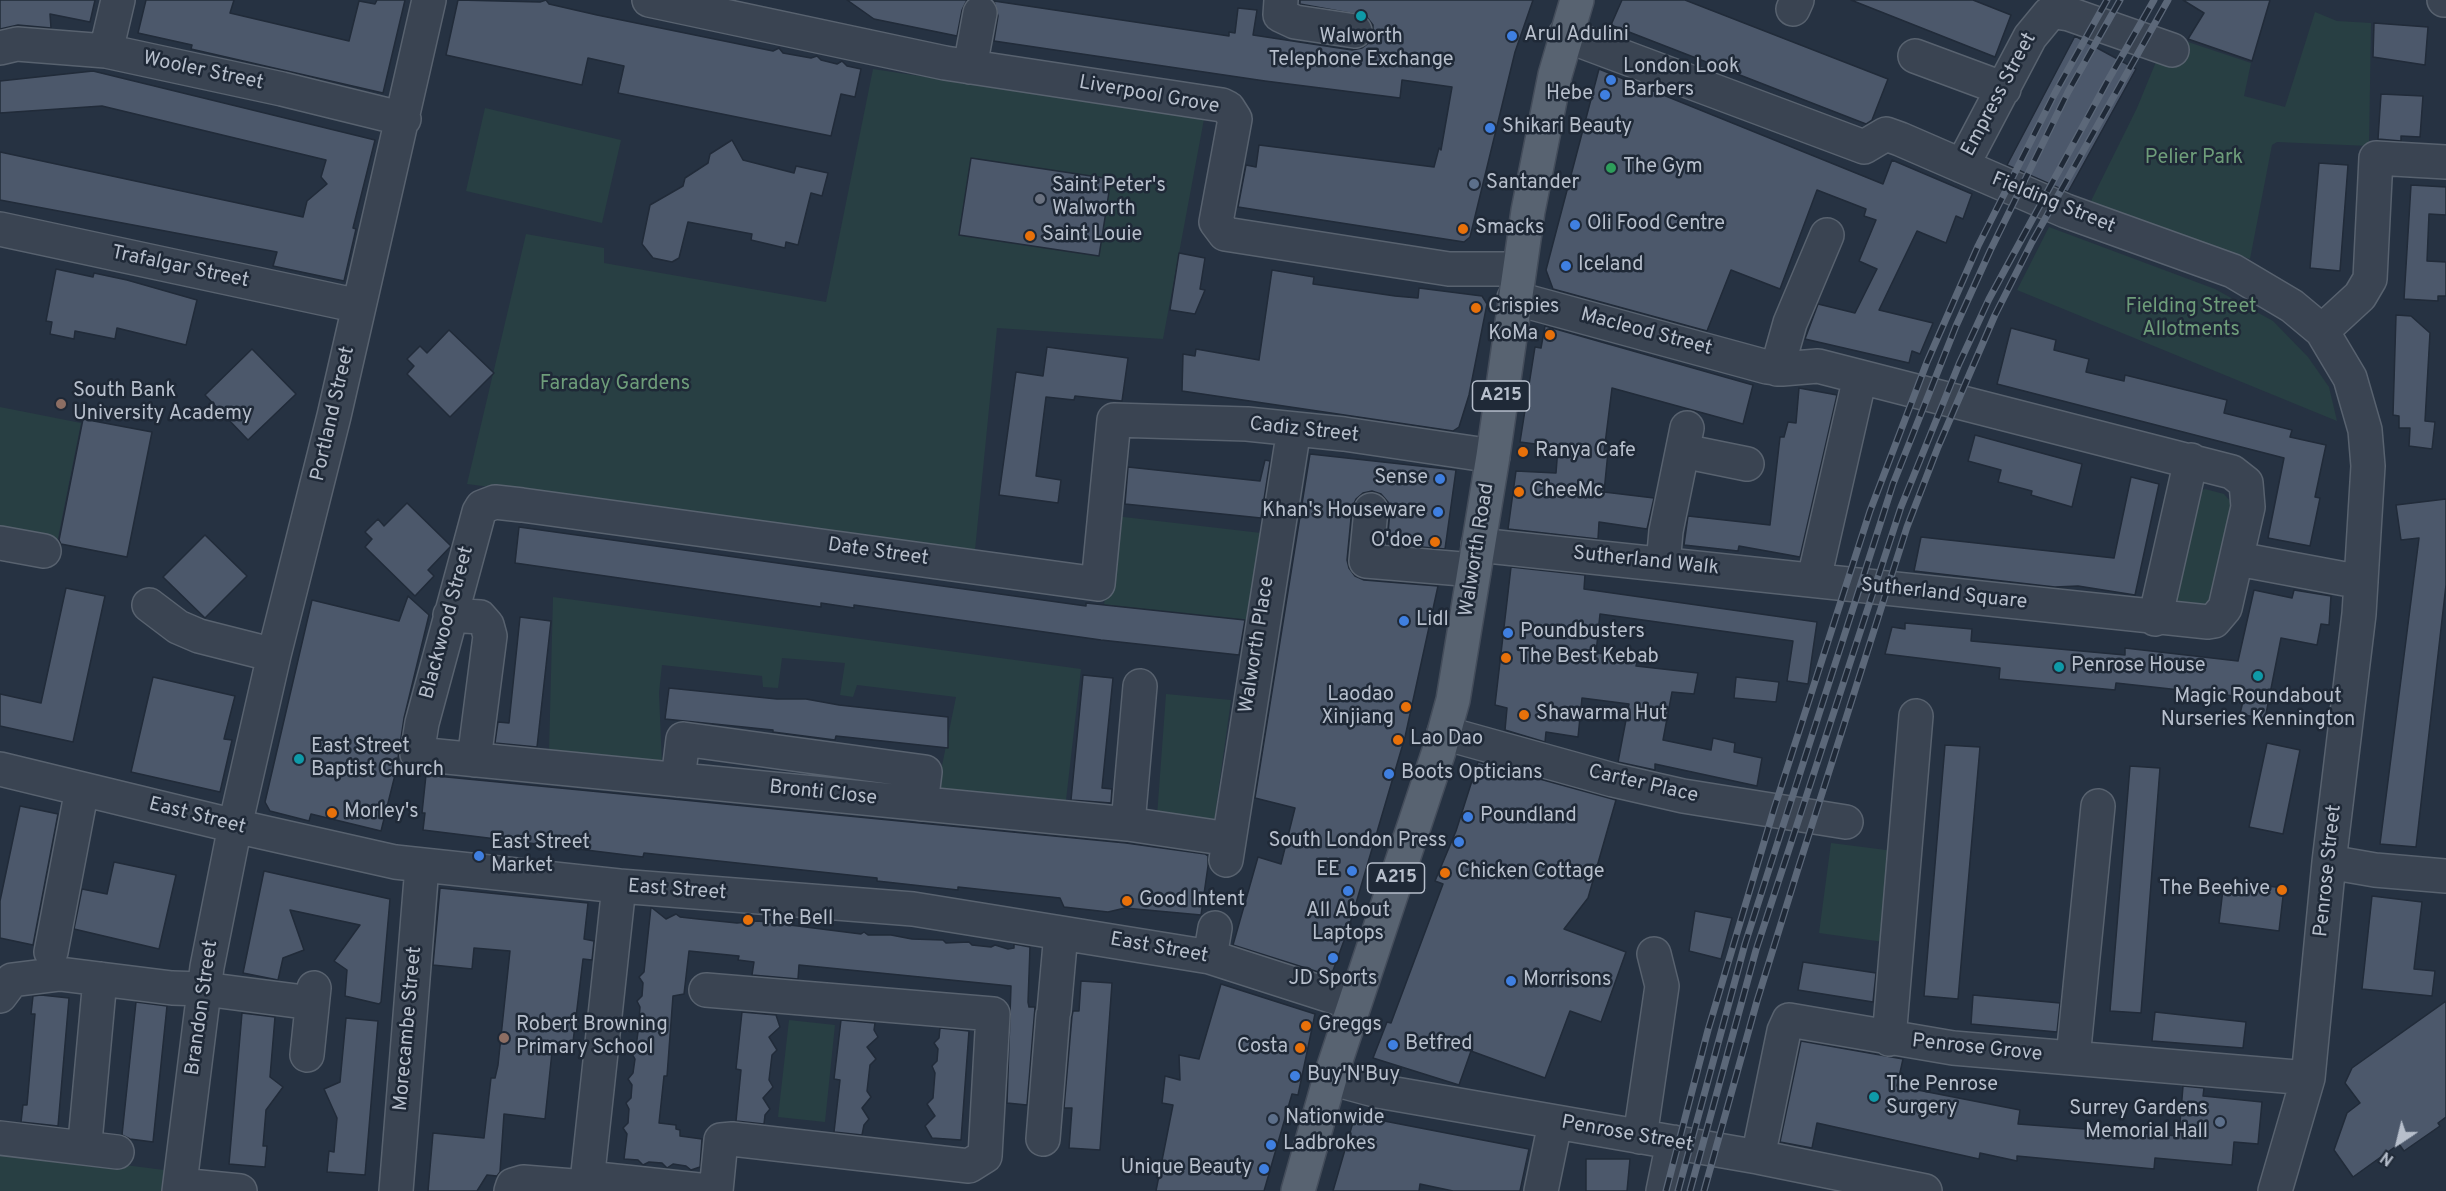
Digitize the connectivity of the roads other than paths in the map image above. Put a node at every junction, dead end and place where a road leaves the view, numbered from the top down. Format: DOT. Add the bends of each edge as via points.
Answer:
graph roads {
  1 [pos="118,0"];
  2 [pos="429,0"];
  3 [pos="649,0"];
  4 [pos="1281,0"];
  5 [pos="1577,0"];
  6 [pos="980,13"];
  7 [pos="1355,31"];
  8 [pos="1565,35"];
  9 [pos="0,48"];
  10 [pos="2172,50"];
  11 [pos="106,51"];
  12 [pos="1915,57"];
  13 [pos="970,67"];
  14 [pos="2004,89"];
  15 [pos="404,119"];
  16 [pos="2446,162"];
  17 [pos="1962,166"];
  18 [pos="0,229"];
  19 [pos="1827,235"];
  20 [pos="1517,284"];
  21 [pos="359,306"];
  22 [pos="2322,331"];
  23 [pos="1777,369"];
  24 [pos="1860,376"];
  25 [pos="1114,420"];
  26 [pos="1294,429"];
  27 [pos="1493,456"];
  28 [pos="2191,460"];
  29 [pos="1747,464"];
  30 [pos="495,502"];
  31 [pos="1371,510"];
  32 [pos="0,543"];
  33 [pos="2364,547"];
  34 [pos="44,551"];
  35 [pos="1476,558"];
  36 [pos="2238,559"];
  37 [pos="1663,564"];
  38 [pos="1814,579"];
  39 [pos="2361,582"];
  40 [pos="149,605"];
  41 [pos="450,615"];
  42 [pos="2155,619"];
  43 [pos="274,655"];
  44 [pos="1140,686"];
  45 [pos="1916,716"];
  46 [pos="1444,733"];
  47 [pos="417,754"];
  48 [pos="474,760"];
  49 [pos="0,769"];
  50 [pos="82,789"];
  51 [pos="2098,806"];
  52 [pos="1846,822"];
  53 [pos="1128,824"];
  54 [pos="235,826"];
  55 [pos="1227,850"];
  56 [pos="2329,862"];
  57 [pos="422,866"];
  58 [pos="2446,876"];
  59 [pos="619,886"];
  60 [pos="1061,933"];
  61 [pos="51,952"];
  62 [pos="1654,954"];
  63 [pos="100,979"];
  64 [pos="204,988"];
  65 [pos="706,990"];
  66 [pos="0,996"];
  67 [pos="1353,1003"];
  68 [pos="1889,1039"];
  69 [pos="307,1055"];
  70 [pos="2073,1058"];
  71 [pos="1330,1078"];
  72 [pos="2308,1078"];
  73 [pos="86,1131"];
  74 [pos="1553,1136"];
  75 [pos="1640,1137"];
  76 [pos="0,1138"];
  77 [pos="1043,1138"];
  78 [pos="1674,1142"];
  79 [pos="117,1152"];
  80 [pos="1772,1170"];
  81 [pos="587,1186"];
  82 [pos="180,1188"];
  83 [pos="240,1191"];
  84 [pos="396,1191"];
  85 [pos="511,1191"];
  86 [pos="708,1191"];
  87 [pos="716,1191"];
  88 [pos="1298,1191"];
  89 [pos="1541,1191"];
  90 [pos="1662,1191"];
  91 [pos="1925,1191"];
  92 [pos="2275,1191"];
  1 -- 11 [label="street"];
  2 -- 15 [label="street, Portland Street"];
  3 -- 13 [label="street, Liverpool Grove"];
  4 -- 7 [label="street" via="1280,15 1295,22"];
  5 -- 8 [label="main road, Walworth Road / A215"];
  6 -- 13 [label="street"];
  8 -- 17 [label="street, Fielding Street" via="1864,147 1886,134"];
  8 -- 20 [label="main road, Walworth Road / A215" via="1528,211"];
  9 -- 11 [label="street, Wooler Street" via="17,44"];
  10 -- 14 [label="street, Empress Street" via="2056,12 2046,16 2036,28"];
  11 -- 15 [label="street, Wooler Street"];
  12 -- 14 [label="street"];
  13 -- 20 [label="street, Liverpool Grove" via="1222,105 1235,119 1216,222 1225,234 1449,268"];
  14 -- 17 [label="street, Empress Street"];
  15 -- 21 [label="street, Portland Street"];
  16 -- 22 [label="street" via="2376,158 2370,279 2360,296"];
  17 -- 22 [label="street, Fielding Street" via="2066,211 2233,271 2292,306"];
  18 -- 21 [label="street, Trafalgar Street"];
  19 -- 23 [label="street" via="1790,322"];
  20 -- 23 [label="street, Macleod Street"];
  20 -- 27 [label="main road, Walworth Road / A215"];
  21 -- 43 [label="street, Portland Street"];
  22 -- 33 [label="street, Fielding Street" via="2350,378 2365,430 2368,466"];
  23 -- 24 [label="street, Sutherland Square" via="1813,365"];
  24 -- 28 [label="street, Sutherland Square"];
  24 -- 38 [label="street"];
  25 -- 26 [label="street, Cadiz Street" via="1217,422"];
  25 -- 30 [label="street, Date Street" via="1098,584"];
  26 -- 27 [label="street, Cadiz Street"];
  26 -- 55 [label="street, Walworth Place"];
  27 -- 35 [label="main road, Walworth Road / A215"];
  28 -- 36 [label="street, Sutherland Square" via="2232,472 2246,483 2248,507"];
  28 -- 42 [label="street"];
  29 -- 37 [label="street" via="1685,439"];
  30 -- 41 [label="street, Blackwood Street" via="482,507 476,517"];
  31 -- 35 [label="street, Sutherland Walk" via="1366,561"];
  32 -- 34 [label="street"];
  33 -- 39 [label="street, Penrose Street"];
  35 -- 37 [label="street, Sutherland Walk"];
  35 -- 46 [label="main road, Walworth Road / A215"];
  36 -- 39 [label="street"];
  36 -- 42 [label="street, Sutherland Square" via="2225,608 2214,621"];
  37 -- 38 [label="street, Sutherland Walk"];
  38 -- 42 [label="street, Sutherland Square"];
  39 -- 56 [label="street, Penrose Street"];
  40 -- 43 [label="street" via="178,627 199,636"];
  41 -- 47 [label="street, Blackwood Street"];
  41 -- 48 [label="street" via="480,618 490,636"];
  43 -- 54 [label="street, Portland Street"];
  44 -- 53 [label="street"];
  45 -- 68 [label="street"];
  46 -- 52 [label="street, Carter Place" via="1683,796"];
  46 -- 67 [label="main road, Walworth Road / A215"];
  47 -- 48 [label="street, Bronti Close"];
  48 -- 53 [label="street, Bronti Close"];
  49 -- 50 [label="street, East Street"];
  50 -- 54 [label="street, East Street"];
  50 -- 61 [label="street"];
  51 -- 70 [label="street"];
  53 -- 55 [label="street, Bronti Close"];
  54 -- 57 [label="street, East Street"];
  54 -- 64 [label="street, Brandon Street"];
  56 -- 58 [label="street"];
  56 -- 72 [label="street, Penrose Street" via="2329,1025"];
  57 -- 59 [label="street, East Street"];
  57 -- 84 [label="street, Morecambe Street"];
  59 -- 60 [label="street, East Street" via="913,909"];
  59 -- 81 [label="street"];
  60 -- 67 [label="street, East Street" via="1213,942"];
  60 -- 77 [label="street"];
  62 -- 75 [label="street" via="1662,986"];
  63 -- 64 [label="street"];
  63 -- 66 [label="street" via="60,974 20,978 7,983"];
  63 -- 73 [label="street"];
  64 -- 69 [label="street" via="313,995"];
  64 -- 82 [label="street, Brandon Street"];
  65 -- 87 [label="street" via="993,1014 985,1156 969,1166 721,1140"];
  67 -- 71 [label="main road, Walworth Road / A215"];
  68 -- 70 [label="street, Penrose Grove" via="1934,1032"];
  68 -- 80 [label="street, Penrose Grove" via="1790,1020 1784,1031"];
  70 -- 72 [label="street, Penrose Grove"];
  71 -- 74 [label="street, Penrose Street"];
  71 -- 88 [label="main road, Walworth Road / A215"];
  72 -- 92 [label="street, Penrose Street"];
  74 -- 75 [label="street, Penrose Street"];
  74 -- 89 [label="street"];
  75 -- 78 [label="street, Penrose Street"];
  76 -- 79 [label="street"];
  78 -- 80 [label="street, Penrose Street"];
  78 -- 90 [label="street"];
  80 -- 91 [label="street, Penrose Street"];
  81 -- 85 [label="street" via="524,1182 513,1185"];
  81 -- 86 [label="street"];
  82 -- 83 [label="street"];
}
